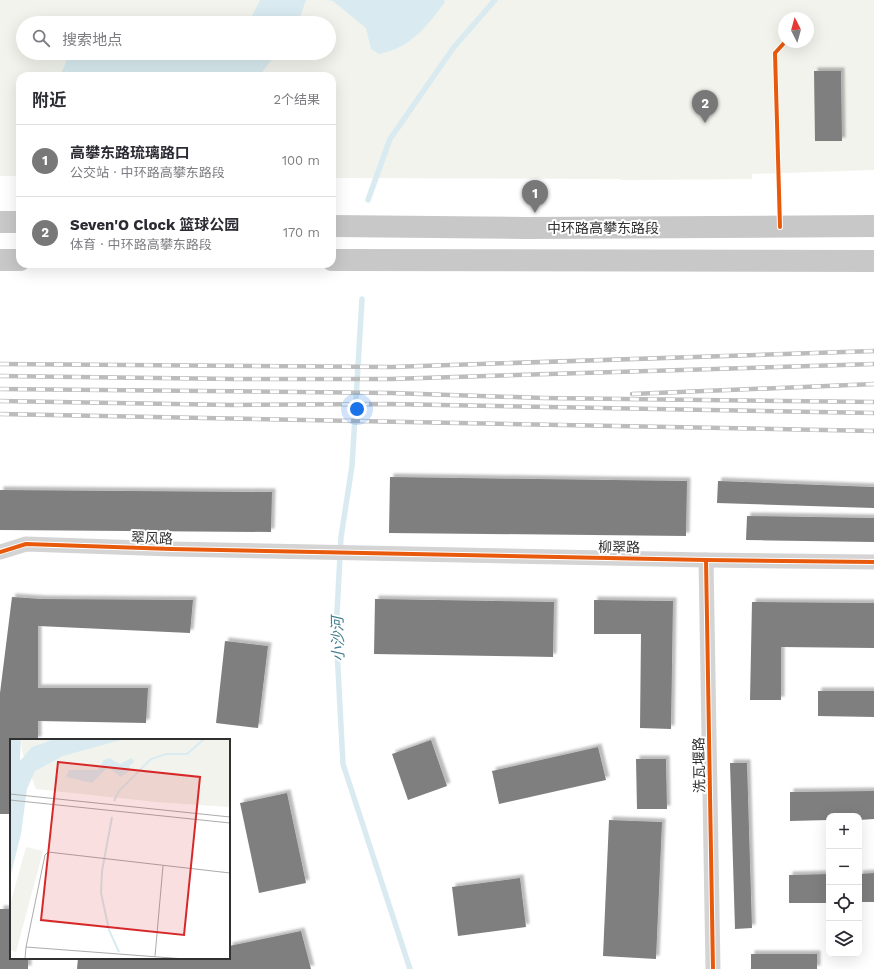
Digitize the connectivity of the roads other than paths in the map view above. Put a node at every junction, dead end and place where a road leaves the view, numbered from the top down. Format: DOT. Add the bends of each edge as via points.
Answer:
graph roads {
  1 [pos="0,222"];
  2 [pos="16,222"];
  3 [pos="336,226"];
  4 [pos="874,226"];
  5 [pos="0,260"];
  6 [pos="16,260"];
  7 [pos="336,260"];
  8 [pos="874,261"];
  9 [pos="0,552"];
  10 [pos="364,553"];
  11 [pos="706,560"];
  12 [pos="874,562"];
  13 [pos="713,969"];
  1 -- 2 [label="main road"];
  3 -- 4 [label="main road, 中环路高攀东路段"];
  5 -- 6 [label="main road"];
  7 -- 8 [label="main road"];
  9 -- 10 [label="street, 翠风路" via="26,544"];
  10 -- 11 [label="street, 柳翠路"];
  11 -- 12 [label="street, 柳翠路"];
  11 -- 13 [label="street, 洗瓦堰路"];
}
